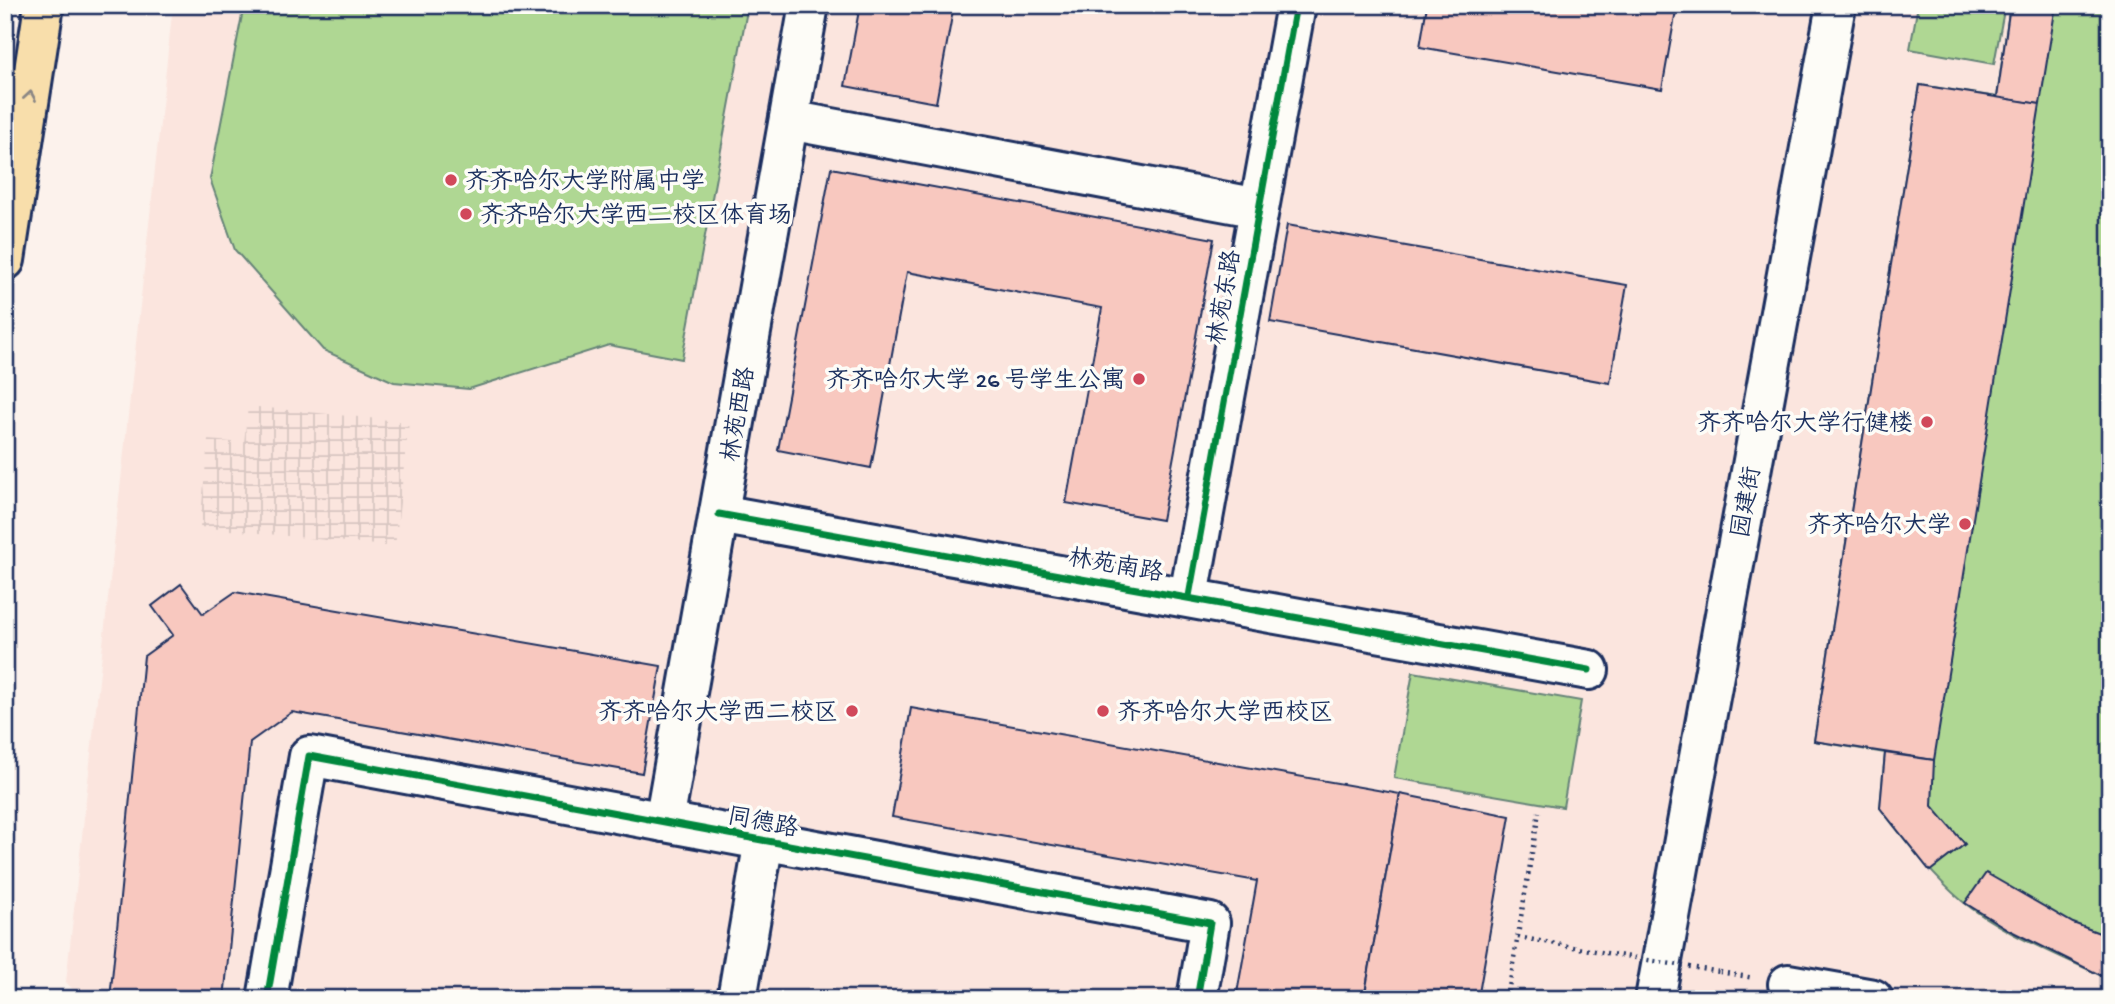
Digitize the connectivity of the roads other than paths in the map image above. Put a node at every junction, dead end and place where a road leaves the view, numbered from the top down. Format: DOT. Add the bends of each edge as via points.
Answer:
graph roads {
  1 [pos="44,5"];
  2 [pos="809,5"];
  3 [pos="1296,5"];
  4 [pos="1836,5"];
  5 [pos="789,120"];
  6 [pos="1259,208"];
  7 [pos="5,260"];
  8 [pos="719,514"];
  9 [pos="1189,596"];
  10 [pos="1589,670"];
  11 [pos="664,822"];
  12 [pos="764,840"];
  13 [pos="1788,984"];
  14 [pos="267,999"];
  15 [pos="737,999"];
  16 [pos="1197,999"];
  17 [pos="1654,999"];
  18 [pos="1873,999"];
  7 -- 1 [label="highway, one-way"];
  2 -- 5 [label="street, 林苑西路"];
  3 -- 6 [label="street, 林苑东路"];
  4 -- 17 [label="street, 园建街"];
  5 -- 6 [label="street"];
  5 -- 8 [label="street, 林苑西路"];
  6 -- 9 [label="street, 林苑东路"];
  8 -- 9 [label="street, 林苑南路"];
  8 -- 11 [label="street, 林苑西路"];
  9 -- 10 [label="street, 林苑南路"];
  11 -- 12 [label="street, 同德路"];
  11 -- 14 [label="street, 同德路" via="309,756"];
  12 -- 15 [label="street"];
  12 -- 16 [label="street, 同德路" via="1210,923"];
  13 -- 18 [label="street"];
}
